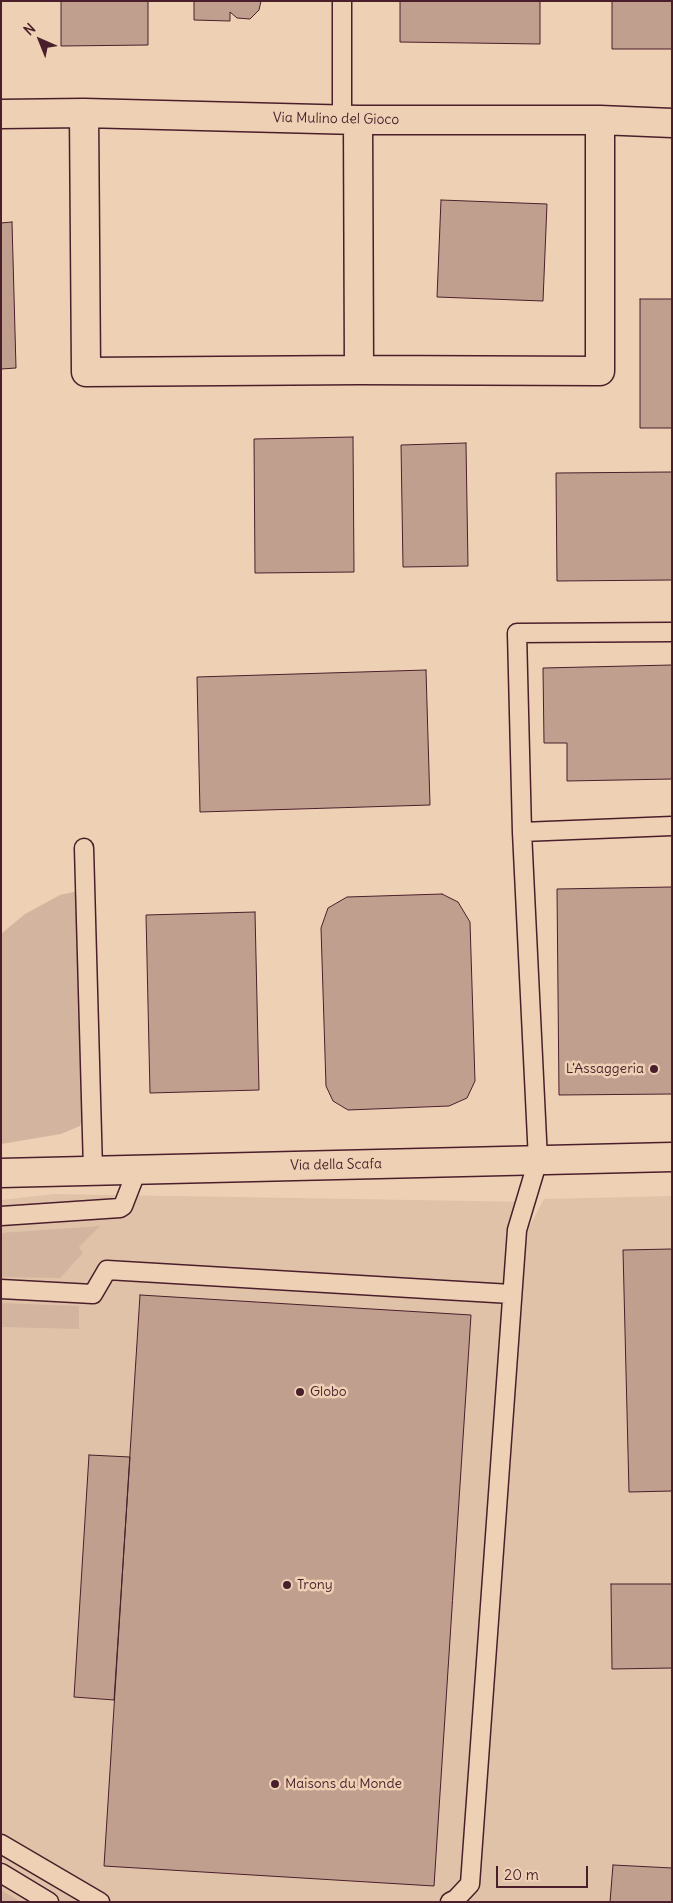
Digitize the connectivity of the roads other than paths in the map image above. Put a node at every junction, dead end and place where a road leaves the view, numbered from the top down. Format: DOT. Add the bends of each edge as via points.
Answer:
graph roads {
  1 [pos="342,1"];
  2 [pos="84,113"];
  3 [pos="1,114"];
  4 [pos="350,119"];
  5 [pos="600,120"];
  6 [pos="672,123"];
  7 [pos="359,370"];
  8 [pos="672,632"];
  9 [pos="672,826"];
  10 [pos="522,832"];
  11 [pos="84,848"];
  12 [pos="672,1157"];
  13 [pos="538,1160"];
  14 [pos="93,1170"];
  15 [pos="137,1170"];
  16 [pos="1,1173"];
  17 [pos="1,1216"];
  18 [pos="1,1289"];
  19 [pos="511,1294"];
  20 [pos="1,1844"];
  21 [pos="1,1873"];
  22 [pos="49,1902"];
  23 [pos="100,1902"];
  24 [pos="450,1902"];
  1 -- 4 [label="lane"];
  2 -- 3 [label="street, Via Mulino del Gioco"];
  2 -- 4 [label="street, Via Mulino del Gioco"];
  2 -- 7 [label="street" via="86,372"];
  4 -- 5 [label="street, Via Mulino del Gioco"];
  4 -- 7 [label="street"];
  5 -- 6 [label="street, Via Mulino del Gioco"];
  5 -- 7 [label="street" via="600,371"];
  8 -- 10 [label="lane" via="517,634"];
  9 -- 10 [label="lane"];
  10 -- 13 [label="lane"];
  11 -- 14 [label="lane"];
  12 -- 13 [label="street, Via della Scafa"];
  13 -- 15 [label="street, Via della Scafa"];
  13 -- 19 [label="lane" via="517,1230"];
  14 -- 15 [label="street, Via della Scafa"];
  14 -- 16 [label="street, Via della Scafa"];
  15 -- 17 [label="lane" via="120,1208"];
  18 -- 19 [label="lane" via="93,1294 107,1270"];
  19 -- 24 [label="lane" via="470,1884"];
  20 -- 23 [label="lane"];
  21 -- 22 [label="lane"];
}
